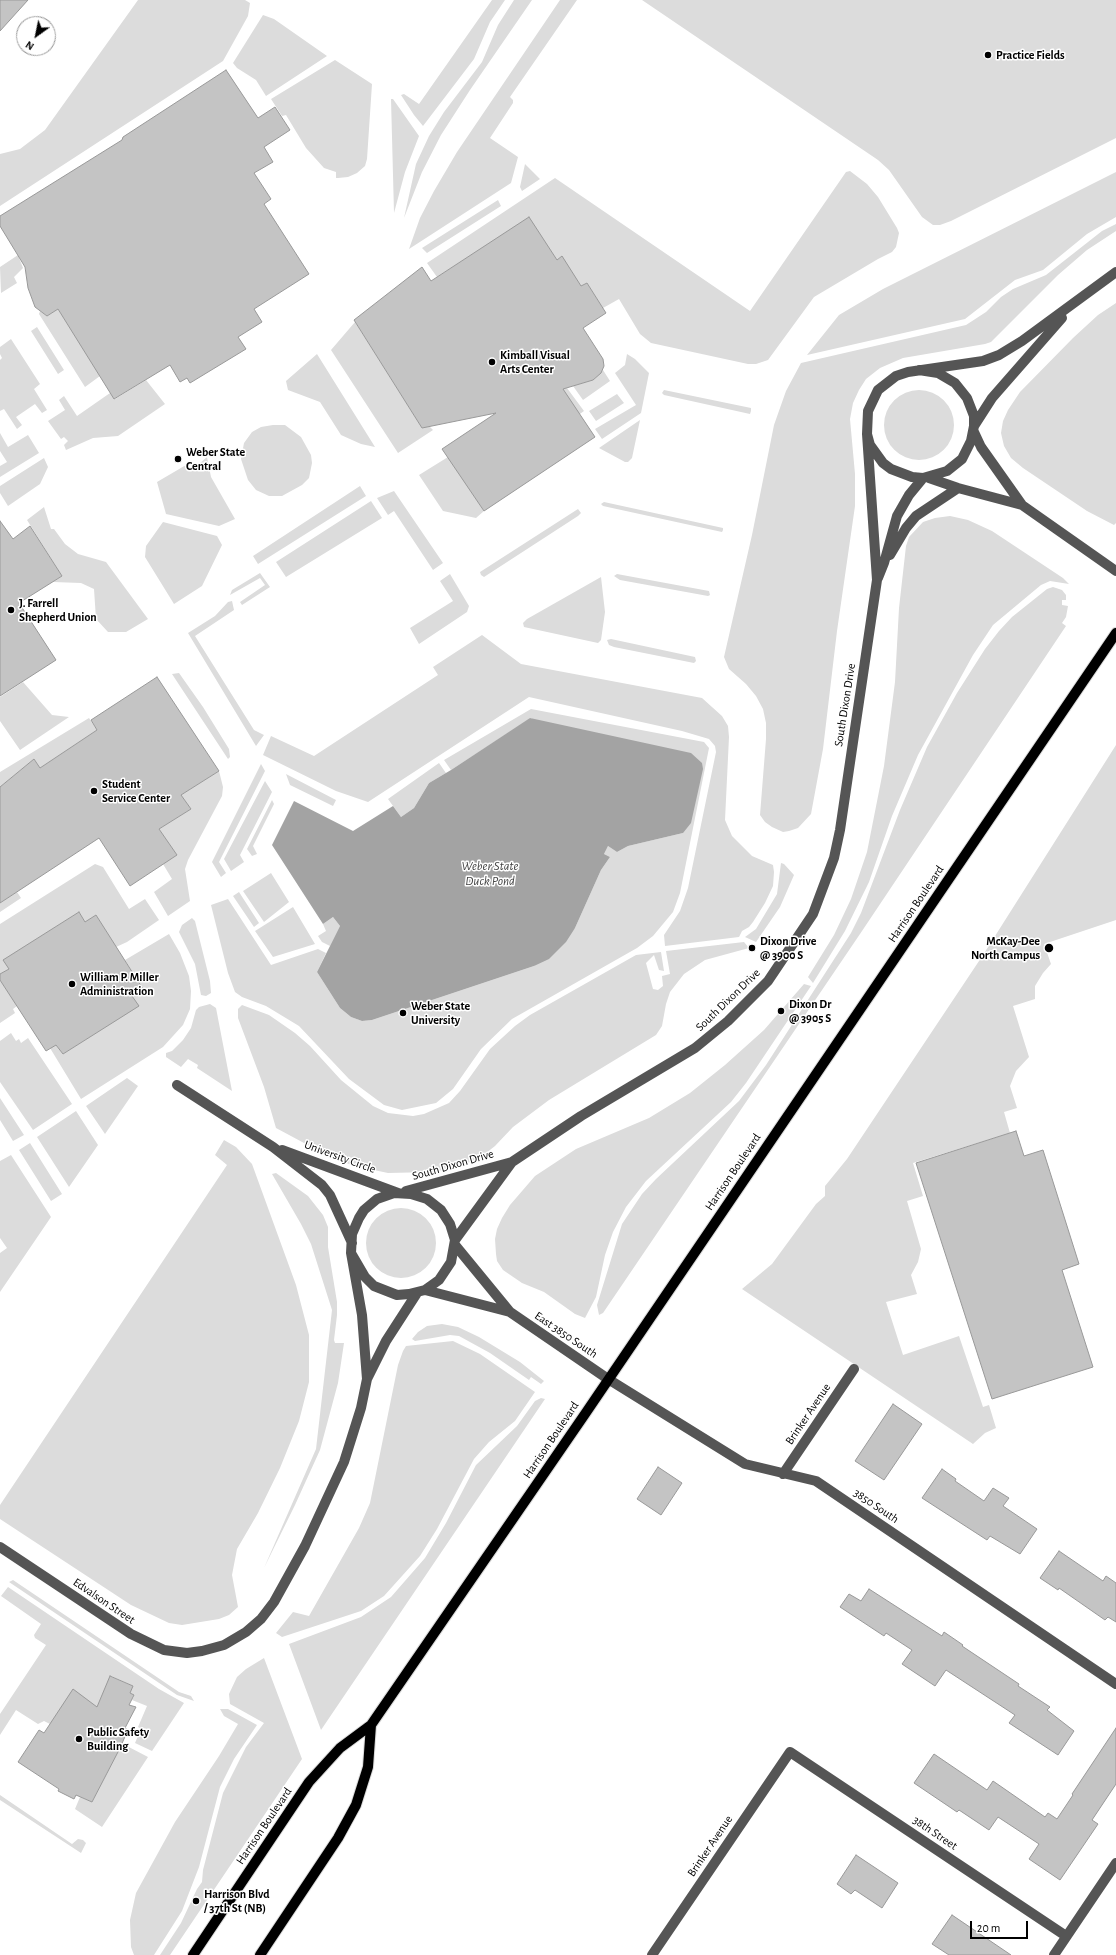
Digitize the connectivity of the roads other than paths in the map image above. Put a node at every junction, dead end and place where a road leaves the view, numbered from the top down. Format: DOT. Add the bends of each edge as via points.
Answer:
graph roads {
  1 [pos="1116,272"];
  2 [pos="1074,304"];
  3 [pos="919,370"];
  4 [pos="974,429"];
  5 [pos="867,434"];
  6 [pos="925,478"];
  7 [pos="958,488"];
  8 [pos="1022,505"];
  9 [pos="884,563"];
  10 [pos="1116,571"];
  11 [pos="877,580"];
  12 [pos="1116,633"];
  13 [pos="177,1085"];
  14 [pos="273,1146"];
  15 [pos="512,1162"];
  16 [pos="400,1193"];
  17 [pos="455,1242"];
  18 [pos="351,1248"];
  19 [pos="421,1291"];
  20 [pos="510,1312"];
  21 [pos="854,1369"];
  22 [pos="367,1379"];
  23 [pos="608,1379"];
  24 [pos="783,1474"];
  25 [pos="0,1547"];
  26 [pos="1116,1684"];
  27 [pos="371,1725"];
  28 [pos="790,1752"];
  29 [pos="1116,1863"];
  30 [pos="1066,1936"];
  31 [pos="193,1955"];
  32 [pos="260,1955"];
  33 [pos="652,1955"];
  34 [pos="1054,1955"];
  1 -- 2 [label="street"];
  2 -- 3 [label="street" via="999,355 983,361"];
  2 -- 4 [label="street" via="992,398"];
  3 -- 4 [label="street" via="938,373 955,383 967,398 974,416"];
  3 -- 5 [label="street" via="896,376 878,390 868,411"];
  4 -- 6 [label="street" via="968,450 962,459 947,471"];
  4 -- 8 [label="street" via="981,447"];
  5 -- 6 [label="street" via="876,454 891,470 912,477"];
  5 -- 11 [label="street, South Dixon Drive"];
  6 -- 7 [label="street"];
  6 -- 9 [label="street, South Dixon Drive" via="909,495 897,516"];
  7 -- 8 [label="street"];
  7 -- 9 [label="street" via="916,516"];
  8 -- 10 [label="street"];
  9 -- 11 [label="street, South Dixon Drive"];
  11 -- 15 [label="street, South Dixon Drive" via="840,830 823,890 802,933 768,981 747,1004 708,1038 538,1143"];
  12 -- 23 [label="main road, Harrison Boulevard"];
  13 -- 14 [label="street, University Circle"];
  14 -- 16 [label="street, University Circle"];
  14 -- 18 [label="street, University Circle" via="322,1185 330,1195"];
  15 -- 16 [label="street, South Dixon Drive"];
  15 -- 17 [label="street, South Dixon Drive"];
  16 -- 17 [label="street" via="420,1196 435,1204 446,1217"];
  16 -- 18 [label="street" via="378,1199 364,1210 355,1226"];
  17 -- 19 [label="street" via="446,1272 439,1280"];
  17 -- 20 [label="street, East 3850 South"];
  18 -- 19 [label="street" via="364,1277 374,1286 397,1294"];
  18 -- 22 [label="street" via="362,1315"];
  19 -- 20 [label="street, East 3850 South"];
  19 -- 22 [label="street" via="386,1341"];
  20 -- 23 [label="street, East 3850 South"];
  21 -- 24 [label="street, Brinker Avenue"];
  22 -- 25 [label="street, Edvalson Street" via="344,1462 305,1546 274,1602 261,1619 246,1632 224,1645 202,1651 164,1650 131,1634"];
  23 -- 24 [label="street, 3850 South" via="745,1464"];
  23 -- 27 [label="main road, Harrison Boulevard"];
  24 -- 26 [label="street, 3850 South" via="816,1481"];
  27 -- 31 [label="main road, Harrison Boulevard" via="340,1748 309,1782"];
  27 -- 32 [label="main road" via="368,1767 354,1811"];
  28 -- 30 [label="street, 38th Street"];
  28 -- 33 [label="street, Brinker Avenue"];
  29 -- 30 [label="street"];
  30 -- 34 [label="street"];
}
